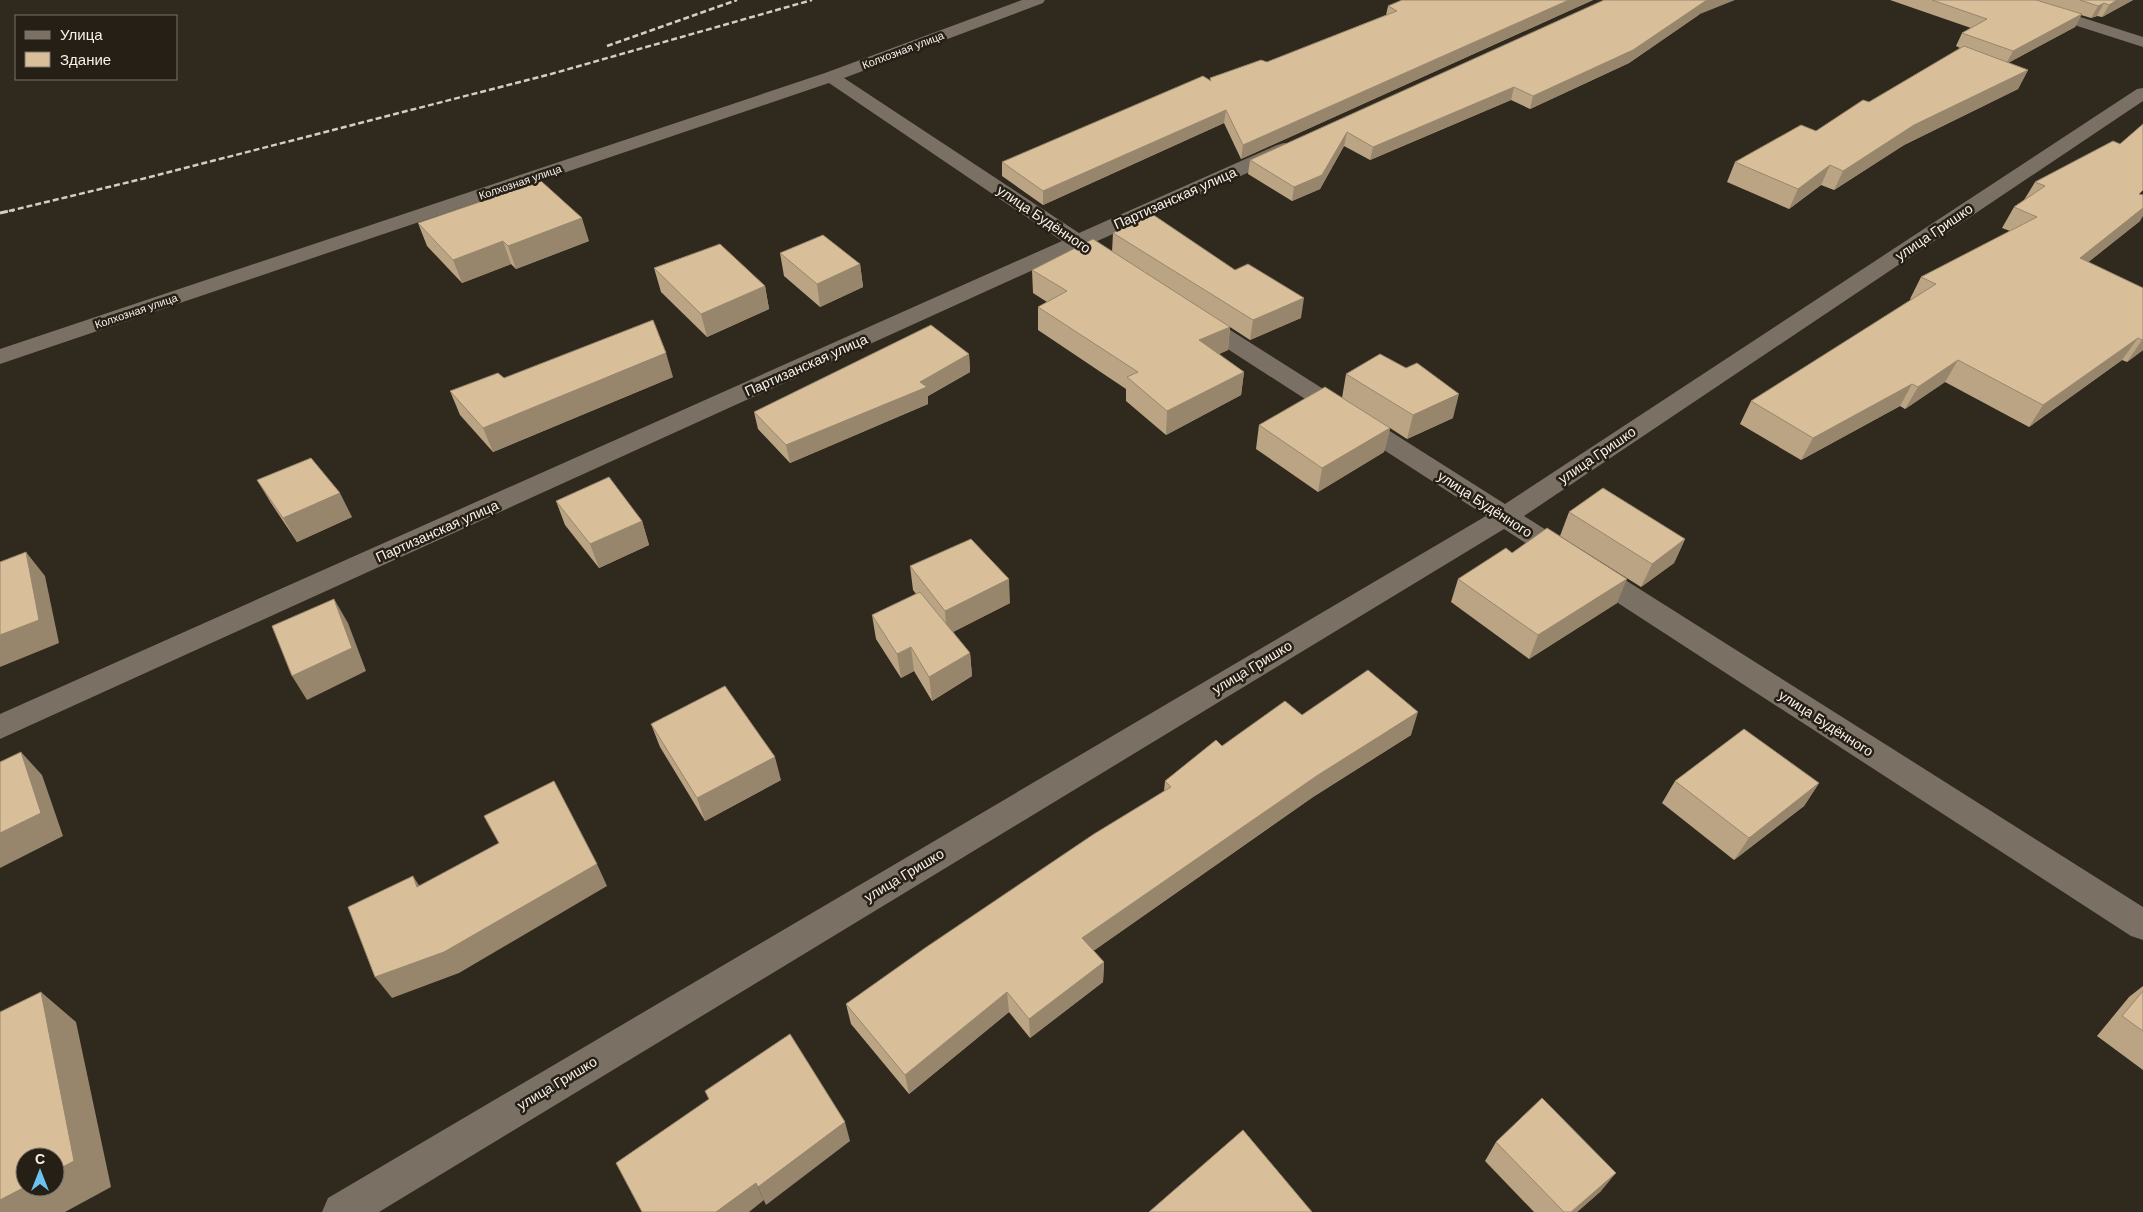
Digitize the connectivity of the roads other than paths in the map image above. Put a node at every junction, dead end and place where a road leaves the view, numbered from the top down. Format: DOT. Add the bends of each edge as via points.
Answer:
graph roads {
  1 [pos="1037,0"];
  2 [pos="2011,0"];
  3 [pos="2143,42"];
  4 [pos="831,77"];
  5 [pos="2143,93"];
  6 [pos="1304,140"];
  7 [pos="1078,242"];
  8 [pos="1111,264"];
  9 [pos="1178,307"];
  10 [pos="0,357"];
  11 [pos="1504,516"];
  12 [pos="0,727"];
  13 [pos="2143,925"];
  14 [pos="342,1212"];
  1 -- 4 [label="street, Колхозная улица"];
  2 -- 3 [label="street"];
  4 -- 7 [label="street, улица Будённого"];
  4 -- 10 [label="street, Колхозная улица"];
  5 -- 11 [label="street, улица Гришко"];
  6 -- 7 [label="street, Партизанская улица"];
  7 -- 8 [label="street, улица Будённого"];
  7 -- 12 [label="street, Партизанская улица"];
  9 -- 11 [label="street, улица Будённого"];
  11 -- 13 [label="street, улица Будённого"];
  11 -- 14 [label="street, улица Гришко"];
}
